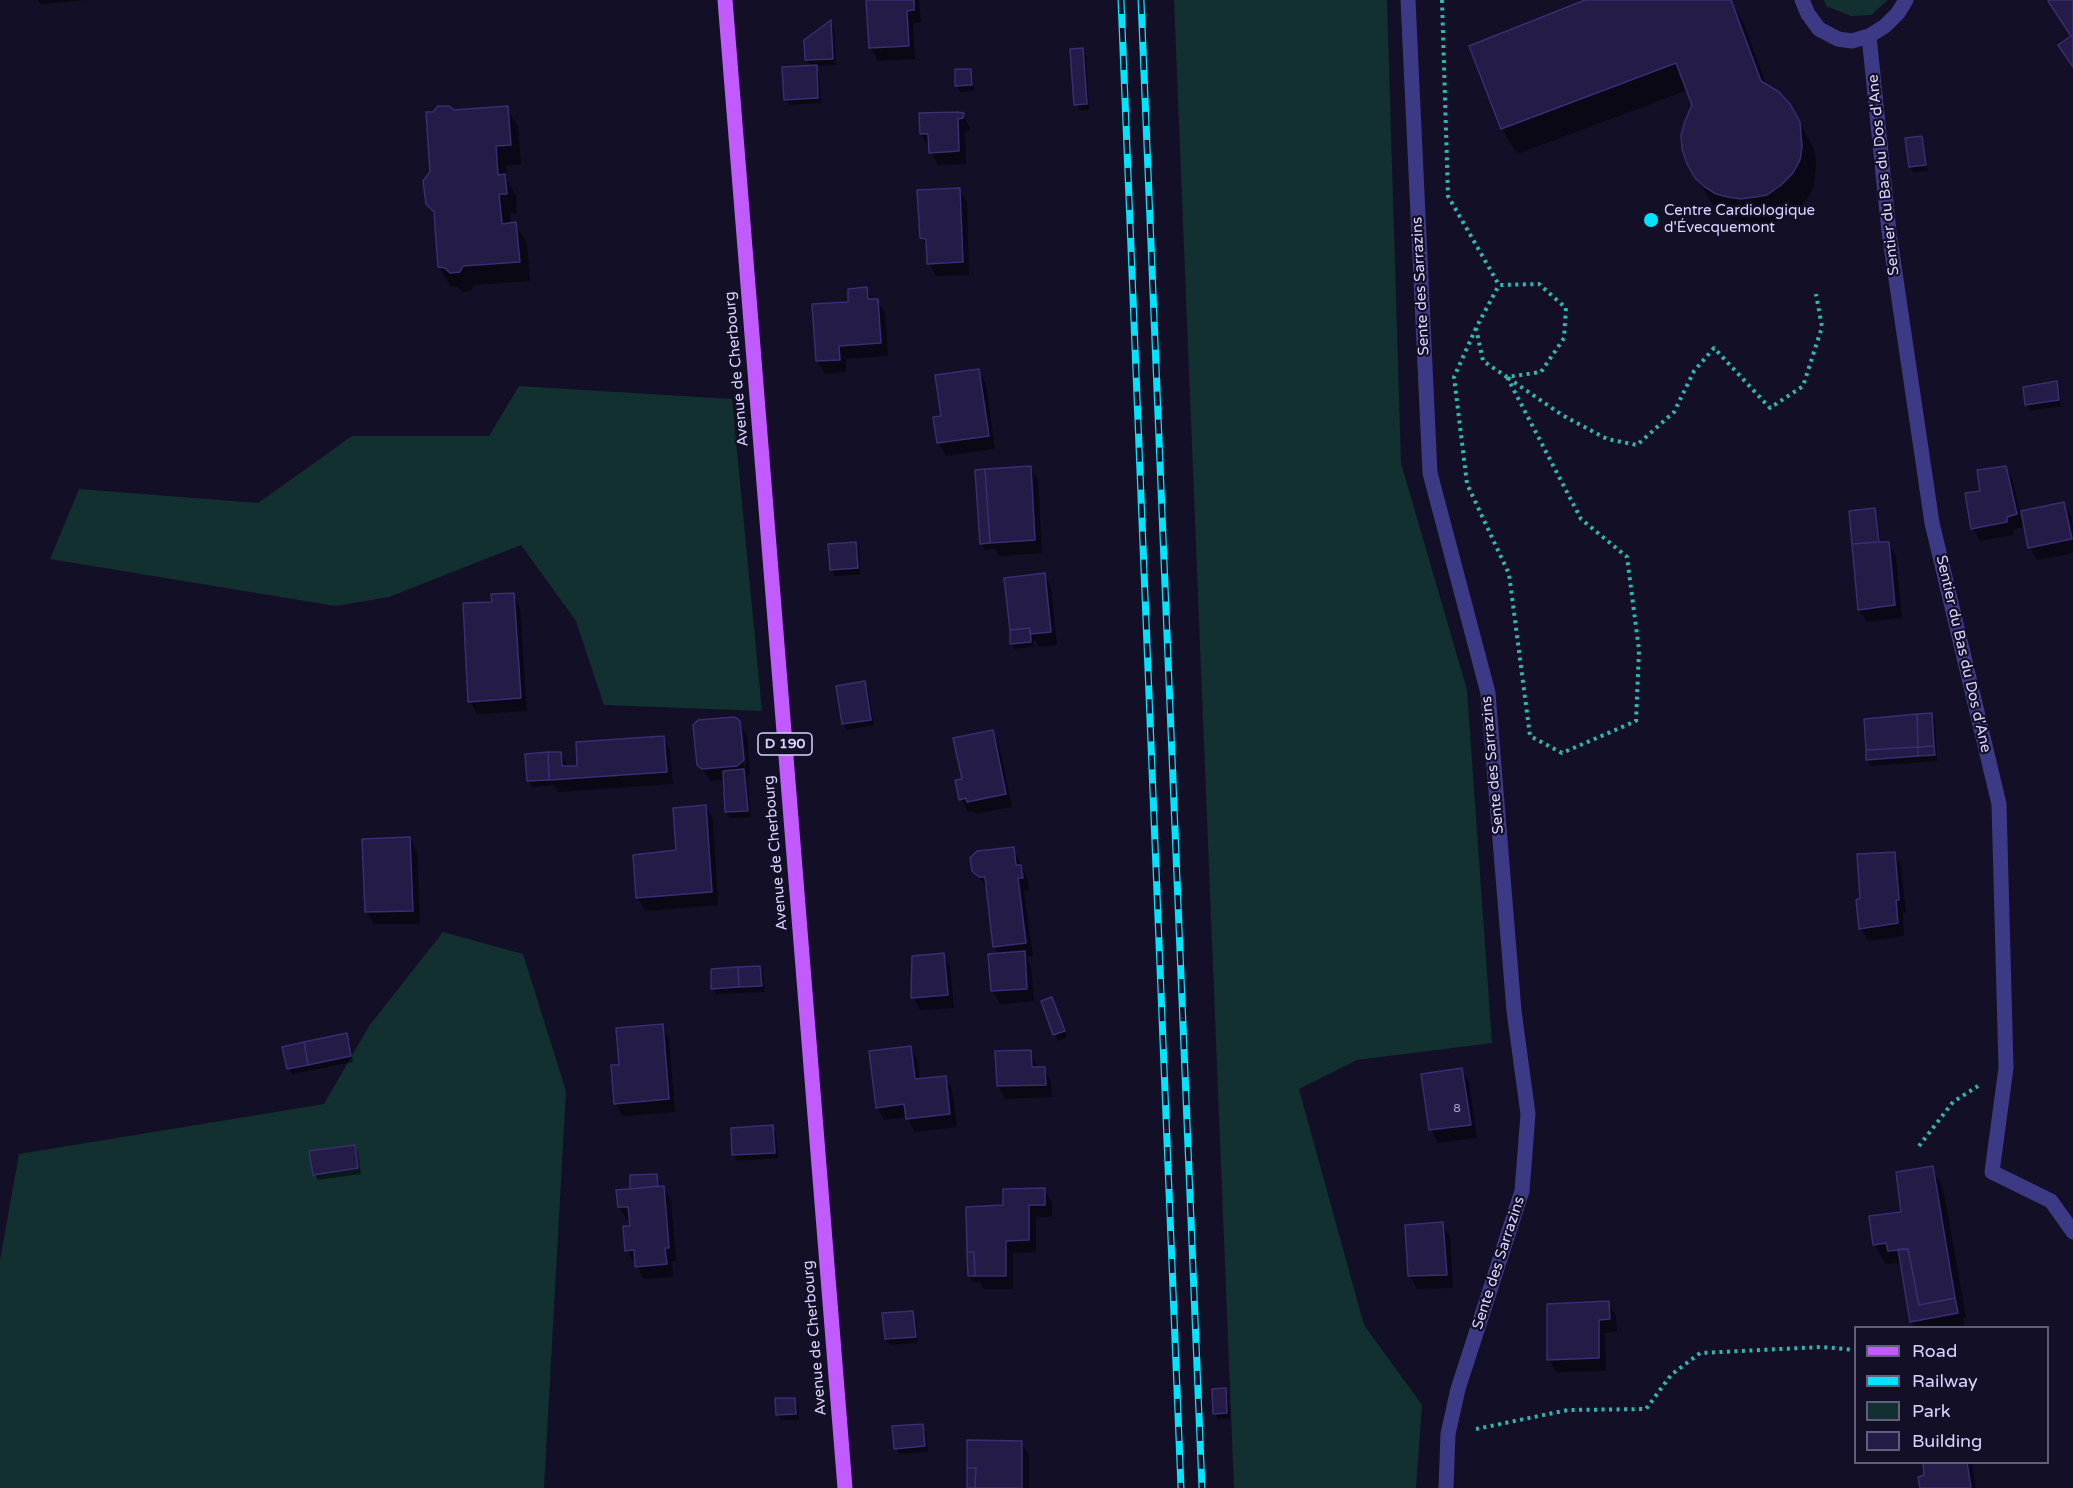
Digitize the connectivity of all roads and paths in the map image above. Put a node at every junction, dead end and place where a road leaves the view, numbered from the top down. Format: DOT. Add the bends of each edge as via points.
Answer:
graph roads {
  1 [pos="725,0"];
  2 [pos="1408,0"];
  3 [pos="1442,0"];
  4 [pos="1802,0"];
  5 [pos="1906,0"];
  6 [pos="1869,36"];
  7 [pos="1499,285"];
  8 [pos="1816,294"];
  9 [pos="1476,328"];
  10 [pos="1507,378"];
  11 [pos="2006,1068"];
  12 [pos="1919,1146"];
  13 [pos="2073,1232"];
  14 [pos="1854,1350"];
  15 [pos="1449,1434"];
  16 [pos="845,1488"];
  17 [pos="1446,1488"];
  1 -- 16 [label="main road, Avenue de Cherbourg / D 190"];
  2 -- 15 [label="street, Sente des Sarrazins" via="1430,472 1488,693 1514,1011 1528,1114 1522,1191 1458,1389"];
  3 -- 7 [label="path" via="1448,196"];
  4 -- 6 [label="street" via="1819,29 1852,41"];
  5 -- 6 [label="street" via="1885,26"];
  6 -- 11 [label="street, Sentier du Bas du Dos d'Ane" via="1889,232 1932,523 1999,804"];
  7 -- 9 [label="path"];
  7 -- 10 [label="path" via="1539,284 1566,308 1564,339 1541,372"];
  8 -- 10 [label="path" via="1822,327 1803,386 1770,408 1714,348 1694,371 1674,412 1637,445 1607,439"];
  9 -- 10 [label="path" via="1484,361"];
  9 -- 10 [label="path" via="1454,376 1467,484 1509,574 1530,736 1562,753 1636,721 1639,650 1627,557 1581,519"];
  11 -- 12 [label="path" via="1953,1102"];
  11 -- 13 [label="street, Sentier du Bas du Dos d'Ane" via="1992,1172 2051,1201"];
  14 -- 15 [label="path" via="1822,1347 1700,1353 1671,1375 1646,1409 1568,1410"];
  15 -- 17 [label="street, Sente des Sarrazins"];
}
